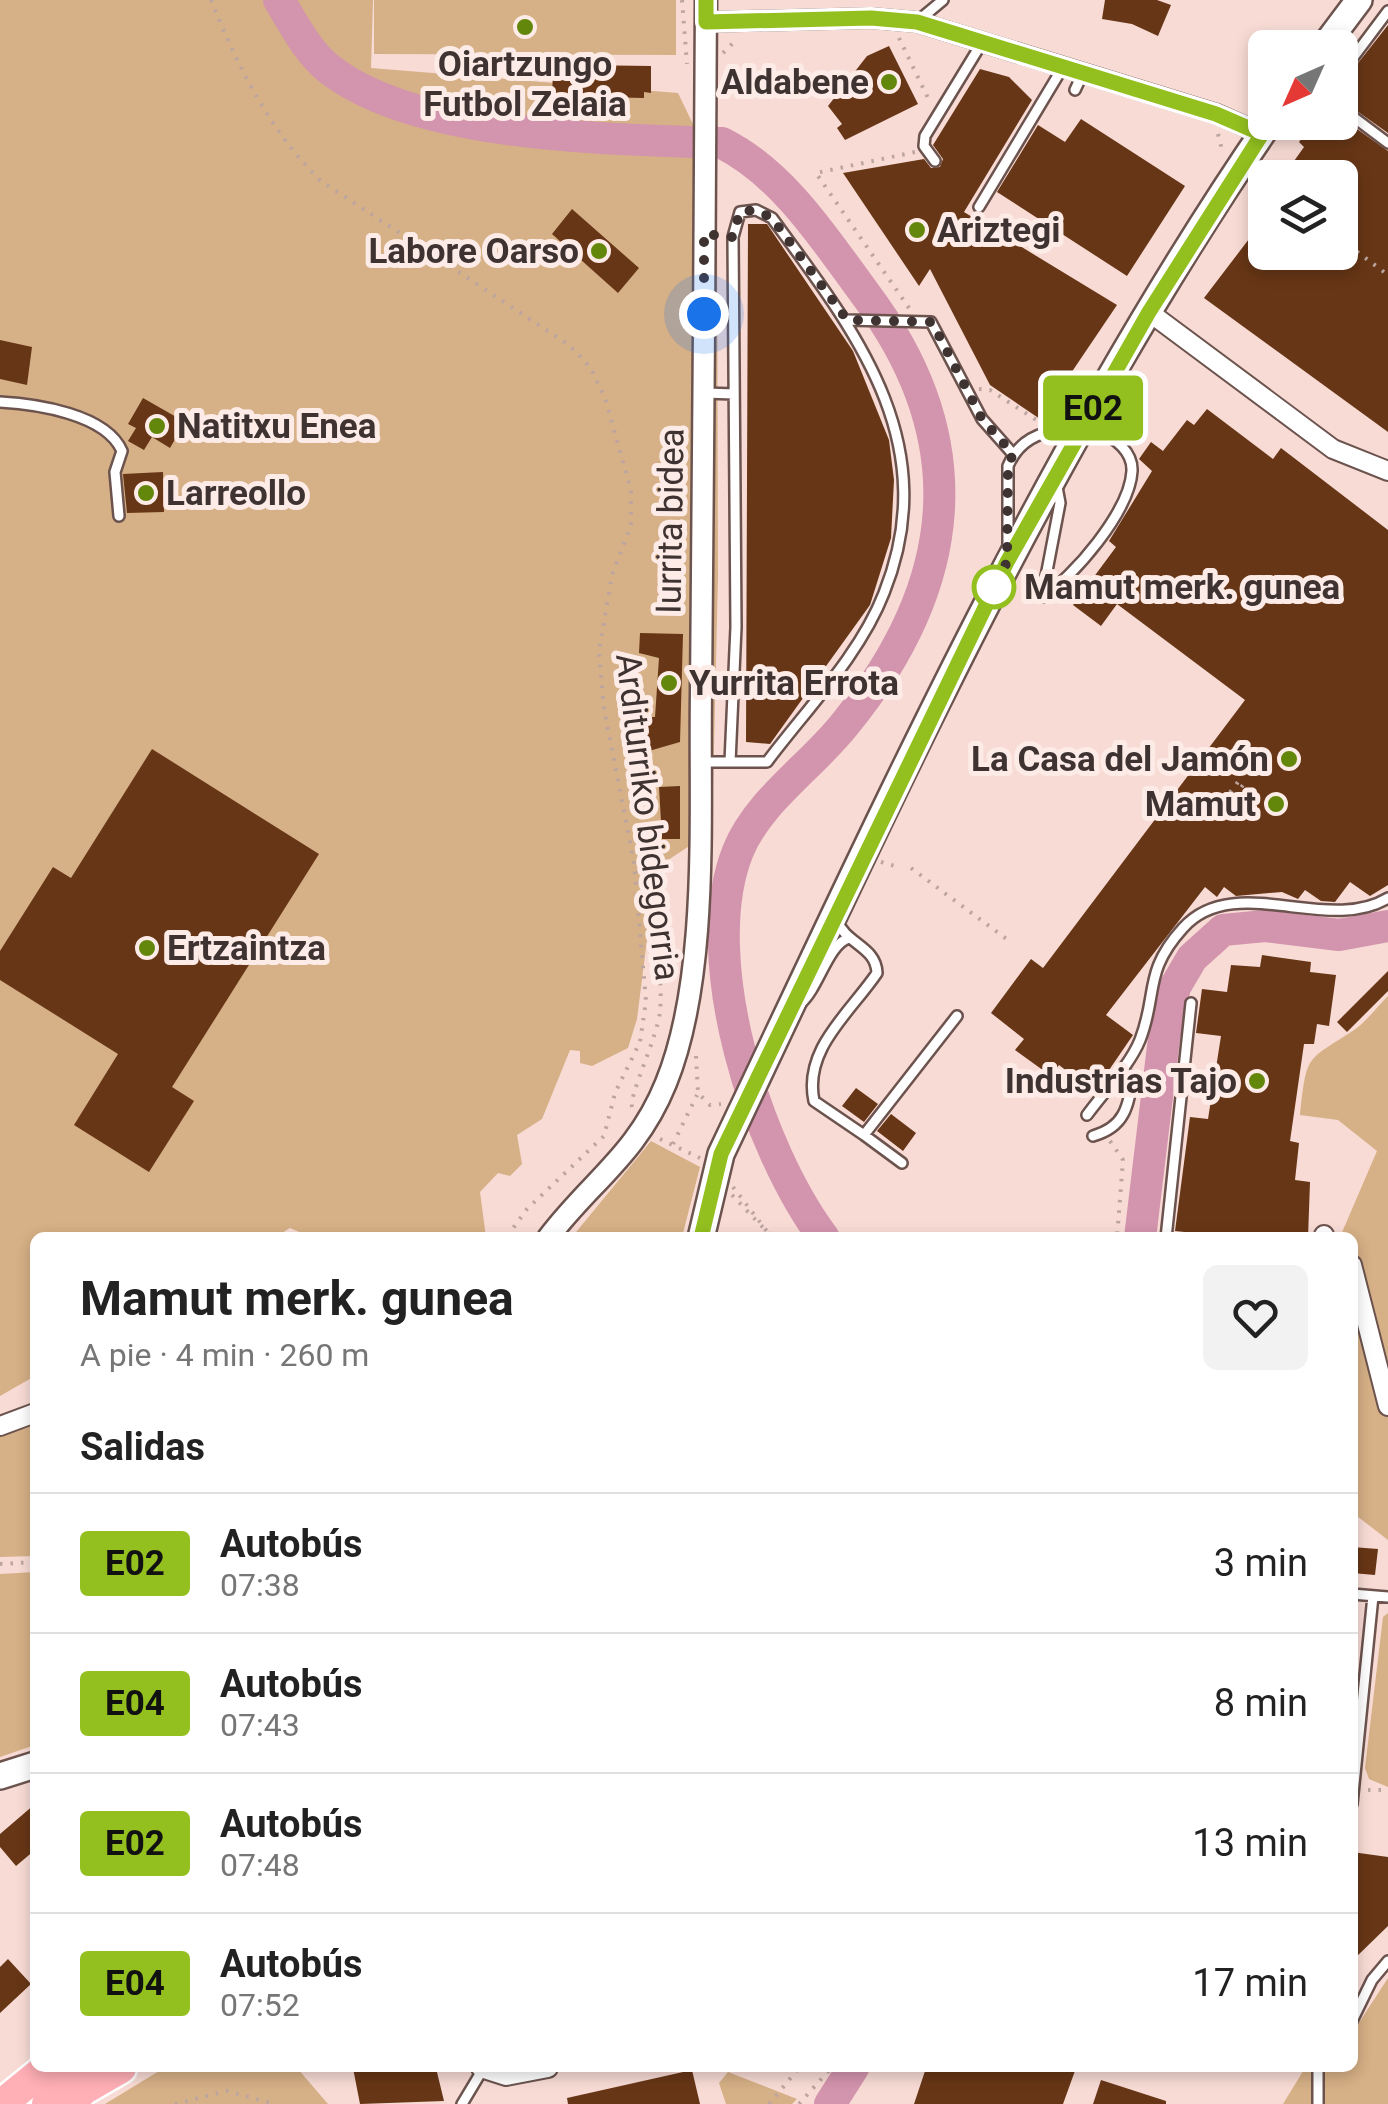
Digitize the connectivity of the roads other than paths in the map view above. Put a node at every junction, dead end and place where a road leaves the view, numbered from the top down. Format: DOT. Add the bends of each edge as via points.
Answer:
graph roads {
  1 [pos="706,0"];
  2 [pos="943,0"];
  3 [pos="1359,0"];
  4 [pos="1388,11"];
  5 [pos="706,22"];
  6 [pos="917,22"];
  7 [pos="1336,30"];
  8 [pos="983,42"];
  9 [pos="1358,52"];
  10 [pos="1063,67"];
  11 [pos="1358,120"];
  12 [pos="1248,123"];
  13 [pos="1258,140"];
  14 [pos="1388,142"];
  15 [pos="935,161"];
  16 [pos="978,207"];
  17 [pos="719,236"];
  18 [pos="1149,312"];
  19 [pos="847,320"];
  20 [pos="704,393"];
  21 [pos="734,394"];
  22 [pos="0,402"];
  23 [pos="1065,430"];
  24 [pos="1099,431"];
  25 [pos="1013,454"];
  26 [pos="1388,470"];
  27 [pos="1054,475"];
  28 [pos="119,516"];
  29 [pos="1007,562"];
  30 [pos="700,762"];
  31 [pos="730,762"];
  32 [pos="1388,898"];
  33 [pos="836,912"];
  34 [pos="849,938"];
  35 [pos="1191,1003"];
  36 [pos="788,1014"];
  37 [pos="957,1016"];
  38 [pos="1133,1076"];
  39 [pos="1087,1115"];
  40 [pos="864,1135"];
  41 [pos="1098,1135"];
  42 [pos="902,1164"];
  43 [pos="554,1232"];
  44 [pos="702,1232"];
  45 [pos="1167,1232"];
  46 [pos="1358,1288"];
  47 [pos="1388,1406"];
  48 [pos="30,1416"];
  49 [pos="0,1426"];
  50 [pos="1358,1595"];
  51 [pos="1373,1596"];
  52 [pos="1388,1598"];
  53 [pos="1358,1751"];
  54 [pos="30,1767"];
  55 [pos="0,1776"];
  56 [pos="1388,1960"];
  57 [pos="1358,2009"];
  58 [pos="39,2072"];
  59 [pos="74,2072"];
  60 [pos="114,2072"];
  61 [pos="480,2072"];
  62 [pos="494,2072"];
  63 [pos="527,2072"];
  64 [pos="1318,2072"];
  65 [pos="2,2104"];
  66 [pos="47,2104"];
  67 [pos="70,2104"];
  68 [pos="462,2104"];
  69 [pos="1318,2104"];
  1 -- 5 [label="street, Iurrita bidea"];
  2 -- 6 [label="lane"];
  3 -- 7 [label="main road"];
  4 -- 9 [label="lane"];
  5 -- 6 [label="street"];
  5 -- 17 [label="street, Iurrita bidea" via="705,179"];
  6 -- 8 [label="street"];
  8 -- 10 [label="street"];
  8 -- 15 [label="lane" via="925,136"];
  10 -- 12 [label="street" via="1079,82"];
  10 -- 16 [label="lane"];
  11 -- 14 [label="lane"];
  13 -- 18 [label="main road"];
  17 -- 19 [label="lane" via="740,212 772,218"];
  17 -- 20 [label="street, Iurrita bidea"];
  17 -- 21 [label="lane"];
  18 -- 26 [label="street" via="1333,449"];
  18 -- 27 [label="main road"];
  19 -- 25 [label="lane" via="932,322 982,419"];
  19 -- 31 [label="lane" via="878,374 896,432 899,536 884,594 766,762"];
  20 -- 21 [label="lane"];
  20 -- 30 [label="street, Iurrita bidea"];
  21 -- 31 [label="lane"];
  22 -- 28 [label="lane" via="74,417 117,438"];
  23 -- 25 [label="lane" via="1034,436"];
  24 -- 27 [label="lane" via="1124,450 1132,468 1128,489 1067,582 1042,597 1060,504"];
  25 -- 29 [label="lane"];
  27 -- 29 [label="main road"];
  29 -- 33 [label="main road"];
  30 -- 31 [label="lane"];
  30 -- 43 [label="street, Iurrita bidea" via="691,980 677,1051 641,1130"];
  32 -- 39 [label="lane" via="1330,911 1213,907 1185,925 1157,964 1140,1040"];
  33 -- 34 [label="lane"];
  33 -- 36 [label="main road"];
  34 -- 36 [label="lane" via="838,943 815,991"];
  34 -- 40 [label="lane" via="868,950 876,973 819,1051 811,1086 814,1101"];
  35 -- 45 [label="lane"];
  36 -- 44 [label="main road" via="714,1174"];
  37 -- 40 [label="lane"];
  38 -- 41 [label="lane" via="1125,1116"];
  40 -- 42 [label="lane"];
  46 -- 47 [label="street"];
  48 -- 49 [label="street"];
  50 -- 51 [label="lane"];
  51 -- 52 [label="lane"];
  51 -- 53 [label="lane"];
  54 -- 55 [label="main road"];
  56 -- 57 [label="lane"];
  58 -- 65 [label="highway"];
  59 -- 66 [label="highway"];
  60 -- 67 [label="highway"];
  61 -- 68 [label="lane"];
  62 -- 63 [label="street"];
  64 -- 69 [label="lane"];
}
